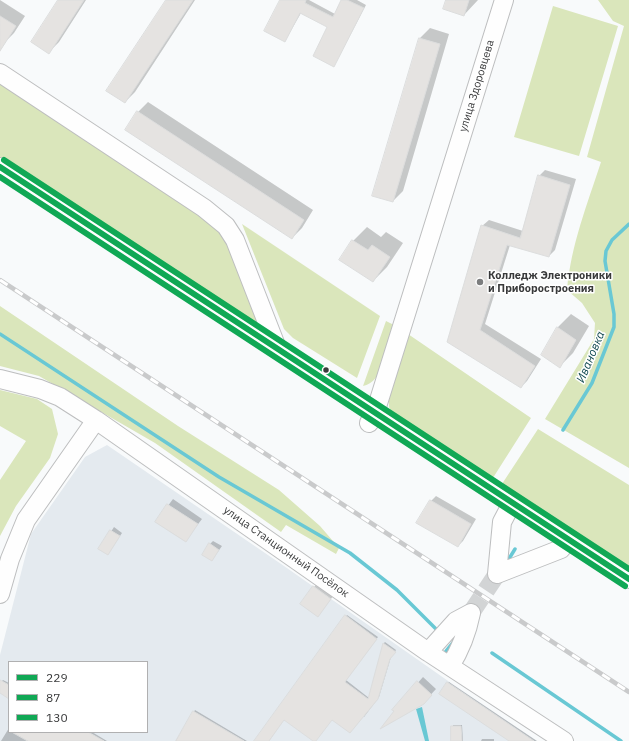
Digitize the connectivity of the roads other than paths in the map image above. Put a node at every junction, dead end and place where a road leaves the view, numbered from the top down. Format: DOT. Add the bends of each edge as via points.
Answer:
graph roads {
  1 [pos="504,0"];
  2 [pos="0,73"];
  3 [pos="0,167"];
  4 [pos="0,181"];
  5 [pos="277,348"];
  6 [pos="0,378"];
  7 [pos="372,418"];
  8 [pos="96,420"];
  9 [pos="508,508"];
  10 [pos="564,544"];
  11 [pos="629,579"];
  12 [pos="0,594"];
  13 [pos="629,594"];
  14 [pos="428,652"];
  15 [pos="450,666"];
  16 [pos="564,741"];
  1 -- 7 [label="street, улица Здоровцева"];
  2 -- 5 [label="street" via="204,208 226,226 242,256"];
  3 -- 5 [label="street"];
  4 -- 7 [label="street"];
  5 -- 7 [label="street"];
  6 -- 8 [label="street, улица Станционный Посёлок" via="47,392"];
  7 -- 9 [label="street"];
  8 -- 12 [label="street" via="26,520 10,559"];
  8 -- 14 [label="street, улица Станционный Посёлок"];
  9 -- 10 [label="street"];
  9 -- 10 [label="street" via="502,522 497,574"];
  10 -- 11 [label="street"];
  10 -- 13 [label="street"];
  14 -- 15 [label="street, улица Станционный Посёлок"];
  14 -- 15 [label="street" via="456,621 470,613 461,650"];
  15 -- 16 [label="street, улица Станционный Посёлок"];
}
